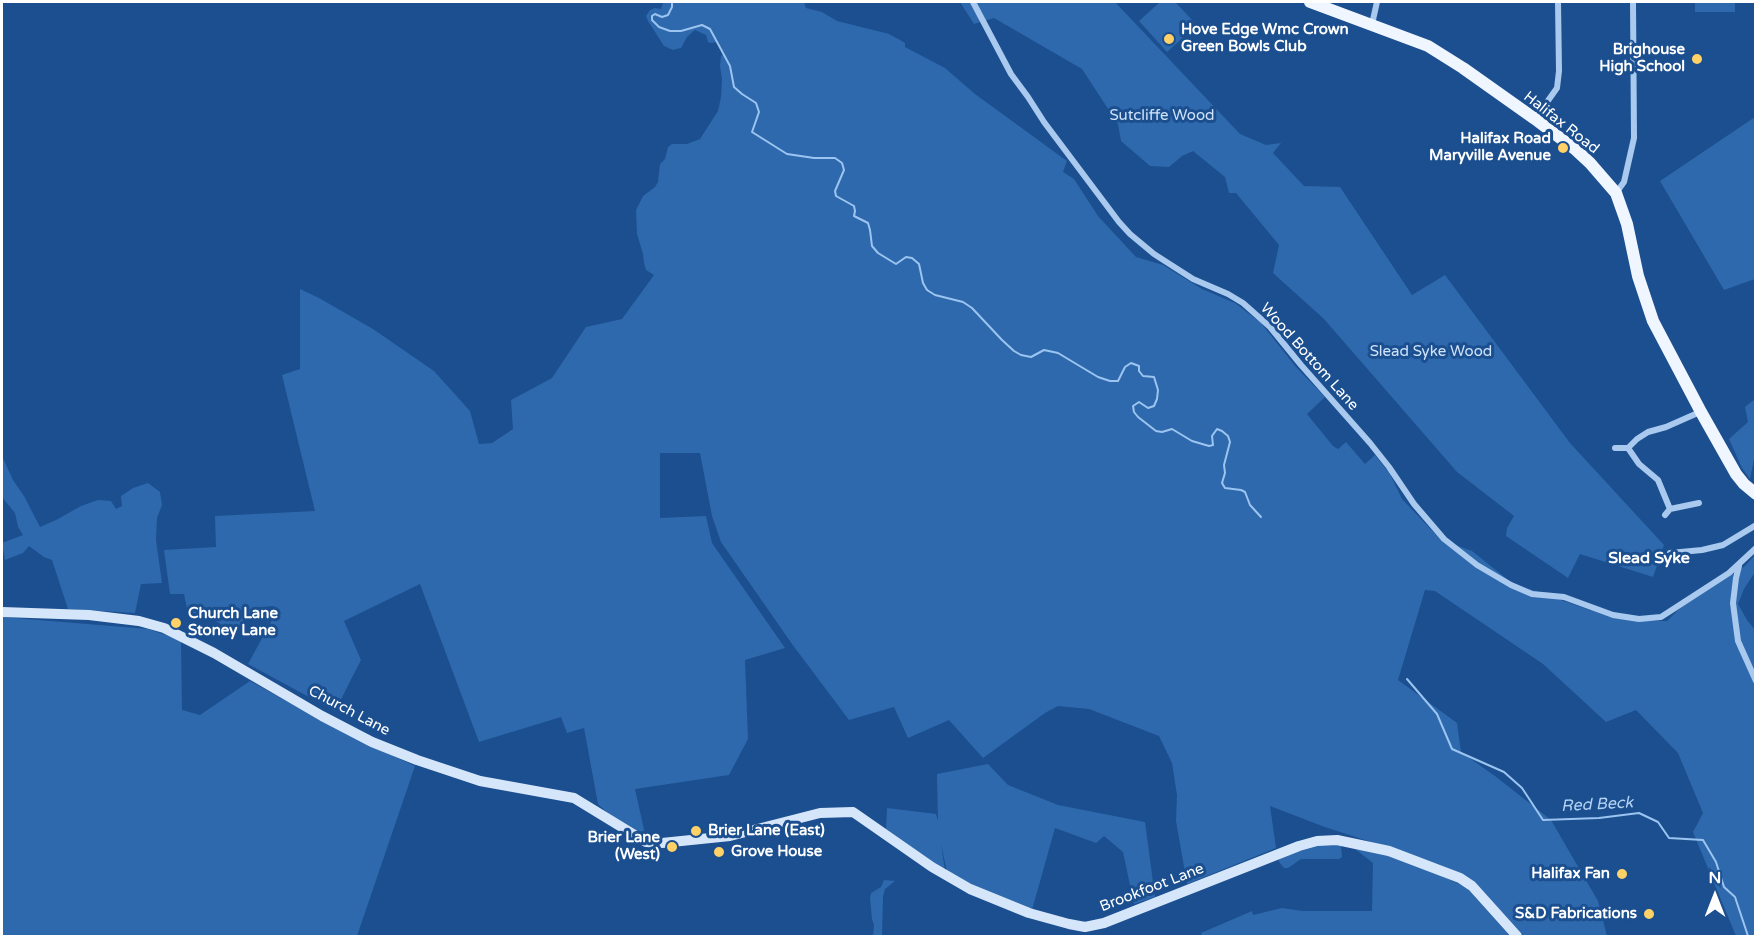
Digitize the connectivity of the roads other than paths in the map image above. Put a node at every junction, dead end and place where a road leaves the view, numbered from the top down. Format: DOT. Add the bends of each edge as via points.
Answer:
graph roads {
  1 [pos="973,2"];
  2 [pos="1310,2"];
  3 [pos="1377,2"];
  4 [pos="1558,2"];
  5 [pos="1633,2"];
  6 [pos="1372,24"];
  7 [pos="1535,119"];
  8 [pos="1616,193"];
  9 [pos="1701,412"];
  10 [pos="1628,447"];
  11 [pos="1615,448"];
  12 [pos="1755,494"];
  13 [pos="1699,503"];
  14 [pos="1755,525"];
  15 [pos="1755,548"];
  16 [pos="1670,553"];
  17 [pos="1739,565"];
  18 [pos="2,612"];
  19 [pos="1755,681"];
  20 [pos="683,841"];
  21 [pos="1517,936"];
  1 -- 17 [label="street, Wood Bottom Lane" via="1011,74 1119,222 1154,254 1193,279 1243,303 1270,327 1377,451 1444,539 1477,565 1532,594 1564,597 1612,615 1639,619 1661,617"];
  2 -- 6 [label="main road, Halifax Road"];
  3 -- 6 [label="street"];
  4 -- 7 [label="street" via="1557,88"];
  5 -- 8 [label="street" via="1634,138 1623,182"];
  6 -- 7 [label="main road, Halifax Road" via="1428,46"];
  7 -- 8 [label="main road, Halifax Road" via="1583,157"];
  8 -- 9 [label="main road, Halifax Road" via="1653,321"];
  9 -- 10 [label="street" via="1648,432"];
  9 -- 12 [label="main road, Halifax Road" via="1736,474"];
  10 -- 11 [label="street"];
  10 -- 13 [label="street" via="1639,464 1658,480 1668,512"];
  14 -- 16 [label="street" via="1723,545"];
  15 -- 17 [label="street"];
  17 -- 19 [label="street" via="1733,603 1738,641"];
  18 -- 20 [label="street, Church Lane" via="89,615 164,628 372,742 480,781 574,798 646,842"];
  20 -- 21 [label="street, Brookfoot Lane" via="730,836 820,813 853,812 970,889 1029,913 1085,927 1104,924 1299,846 1336,840 1389,851 1460,878"];
}
